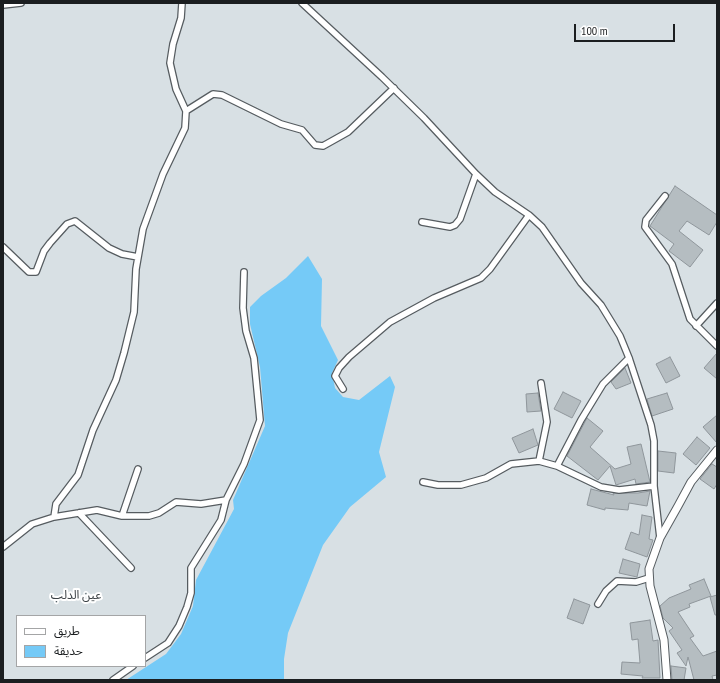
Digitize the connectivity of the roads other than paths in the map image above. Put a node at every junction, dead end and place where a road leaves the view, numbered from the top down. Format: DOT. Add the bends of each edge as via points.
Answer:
graph roads {
  1 [pos="21,3"];
  2 [pos="182,3"];
  3 [pos="302,3"];
  4 [pos="3,5"];
  5 [pos="394,88"];
  6 [pos="186,111"];
  7 [pos="476,174"];
  8 [pos="665,196"];
  9 [pos="529,215"];
  10 [pos="422,222"];
  11 [pos="3,247"];
  12 [pos="138,257"];
  13 [pos="244,272"];
  14 [pos="717,303"];
  15 [pos="696,326"];
  16 [pos="717,346"];
  17 [pos="629,358"];
  18 [pos="541,382"];
  19 [pos="343,389"];
  20 [pos="717,450"];
  21 [pos="539,461"];
  22 [pos="557,466"];
  23 [pos="138,469"];
  24 [pos="423,482"];
  25 [pos="654,486"];
  26 [pos="226,500"];
  27 [pos="79,513"];
  28 [pos="122,516"];
  29 [pos="54,517"];
  30 [pos="660,538"];
  31 [pos="3,547"];
  32 [pos="131,568"];
  33 [pos="649,578"];
  34 [pos="598,604"];
  35 [pos="146,657"];
  36 [pos="132,667"];
  37 [pos="113,680"];
  38 [pos="667,680"];
  1 -- 4 [label="street"];
  2 -- 6 [label="street" via="182,18 170,62 176,89"];
  3 -- 5 [label="street"];
  5 -- 6 [label="street" via="348,132 323,146 315,145 302,130 281,124 222,94 213,94"];
  5 -- 7 [label="street"];
  6 -- 12 [label="street" via="186,128 155,193 143,230"];
  7 -- 9 [label="street" via="495,192"];
  7 -- 10 [label="street" via="460,219 455,226"];
  8 -- 15 [label="street" via="646,220 645,227 672,264 686,311"];
  9 -- 17 [label="street" via="542,227 581,282 601,305 620,336"];
  9 -- 19 [label="street" via="481,278 434,298 390,322 349,358 335,376"];
  11 -- 12 [label="street" via="29,272 36,272 50,243 67,224 75,221 109,248"];
  12 -- 29 [label="street" via="134,312 118,374 93,430 78,475 56,504"];
  13 -- 26 [label="street" via="244,319 254,358 260,420 244,464"];
  14 -- 15 [label="street"];
  15 -- 16 [label="street"];
  17 -- 22 [label="street" via="603,384"];
  17 -- 25 [label="street" via="653,433"];
  18 -- 21 [label="street" via="547,418"];
  20 -- 30 [label="street" via="691,482"];
  21 -- 22 [label="street"];
  21 -- 24 [label="street" via="511,464 486,478 461,485"];
  22 -- 25 [label="street" via="594,485 608,489 628,490"];
  23 -- 28 [label="street"];
  25 -- 30 [label="street"];
  26 -- 28 [label="street" via="201,504 176,502 149,516"];
  26 -- 35 [label="street" via="221,520 191,568 191,593 179,626 168,643"];
  27 -- 28 [label="street" via="97,510"];
  27 -- 29 [label="street"];
  27 -- 32 [label="street"];
  29 -- 31 [label="street" via="32,524"];
  30 -- 33 [label="street" via="651,561"];
  33 -- 34 [label="street" via="640,581 617,581 606,591"];
  33 -- 38 [label="street" via="664,640"];
  36 -- 37 [label="street"];
}
